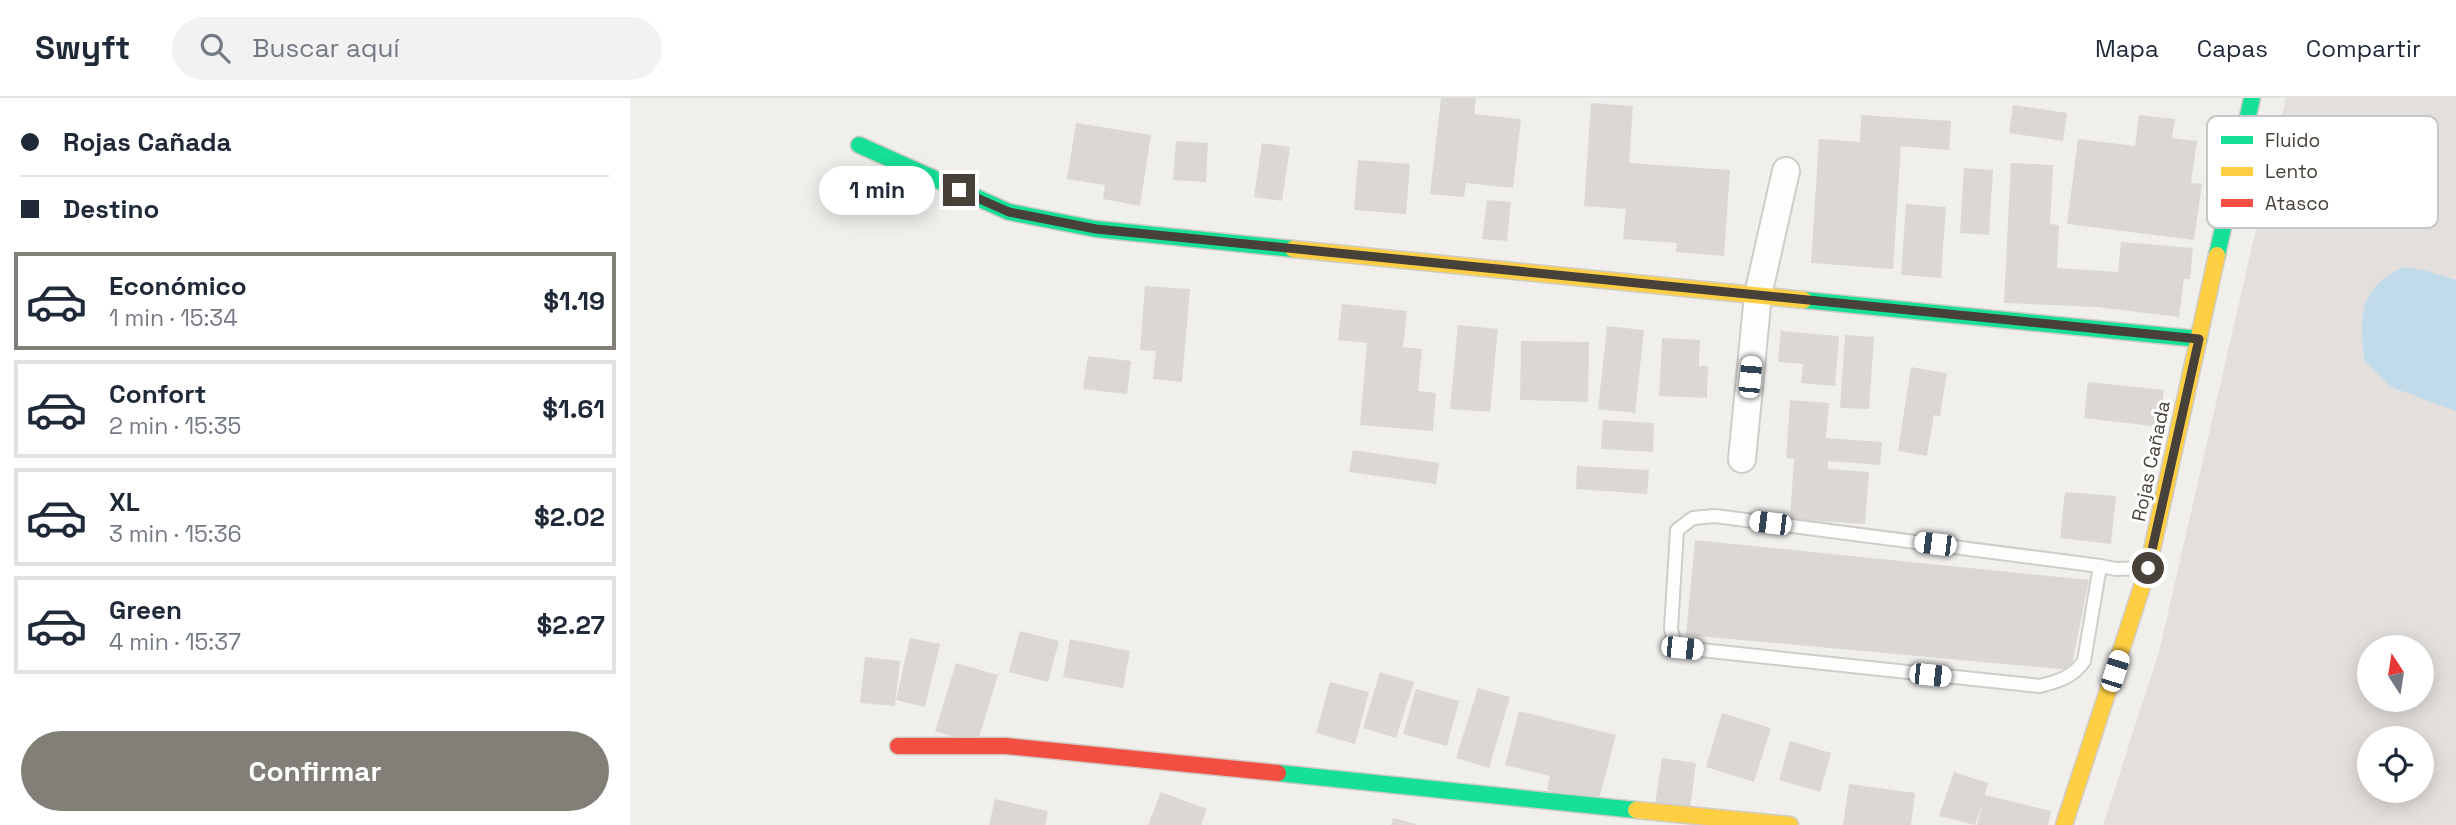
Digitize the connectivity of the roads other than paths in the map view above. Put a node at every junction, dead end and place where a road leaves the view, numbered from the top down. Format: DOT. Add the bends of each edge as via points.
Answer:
graph roads {
  1 [pos="2252,98"];
  2 [pos="2248,116"];
  3 [pos="859,145"];
  4 [pos="1786,171"];
  5 [pos="2223,228"];
  6 [pos="1758,295"];
  7 [pos="2199,339"];
  8 [pos="1742,459"];
  9 [pos="2100,566"];
  10 [pos="2148,568"];
  11 [pos="898,746"];
  12 [pos="1790,825"];
  13 [pos="2064,825"];
  1 -- 2 [label="street, Rojas Cañada"];
  3 -- 6 [label="street" via="1009,212 1096,229"];
  4 -- 6 [label="street"];
  5 -- 7 [label="street, Rojas Cañada"];
  6 -- 7 [label="street"];
  6 -- 8 [label="street"];
  7 -- 10 [label="street, Rojas Cañada"];
  9 -- 9 [label="lane" via="1716,516 1693,518 1677,530 1671,629 1682,648 2040,686 2076,673 2084,661"];
  9 -- 10 [label="lane"];
  10 -- 13 [label="street, Rojas Cañada"];
  11 -- 12 [label="street" via="1006,747"];
}
